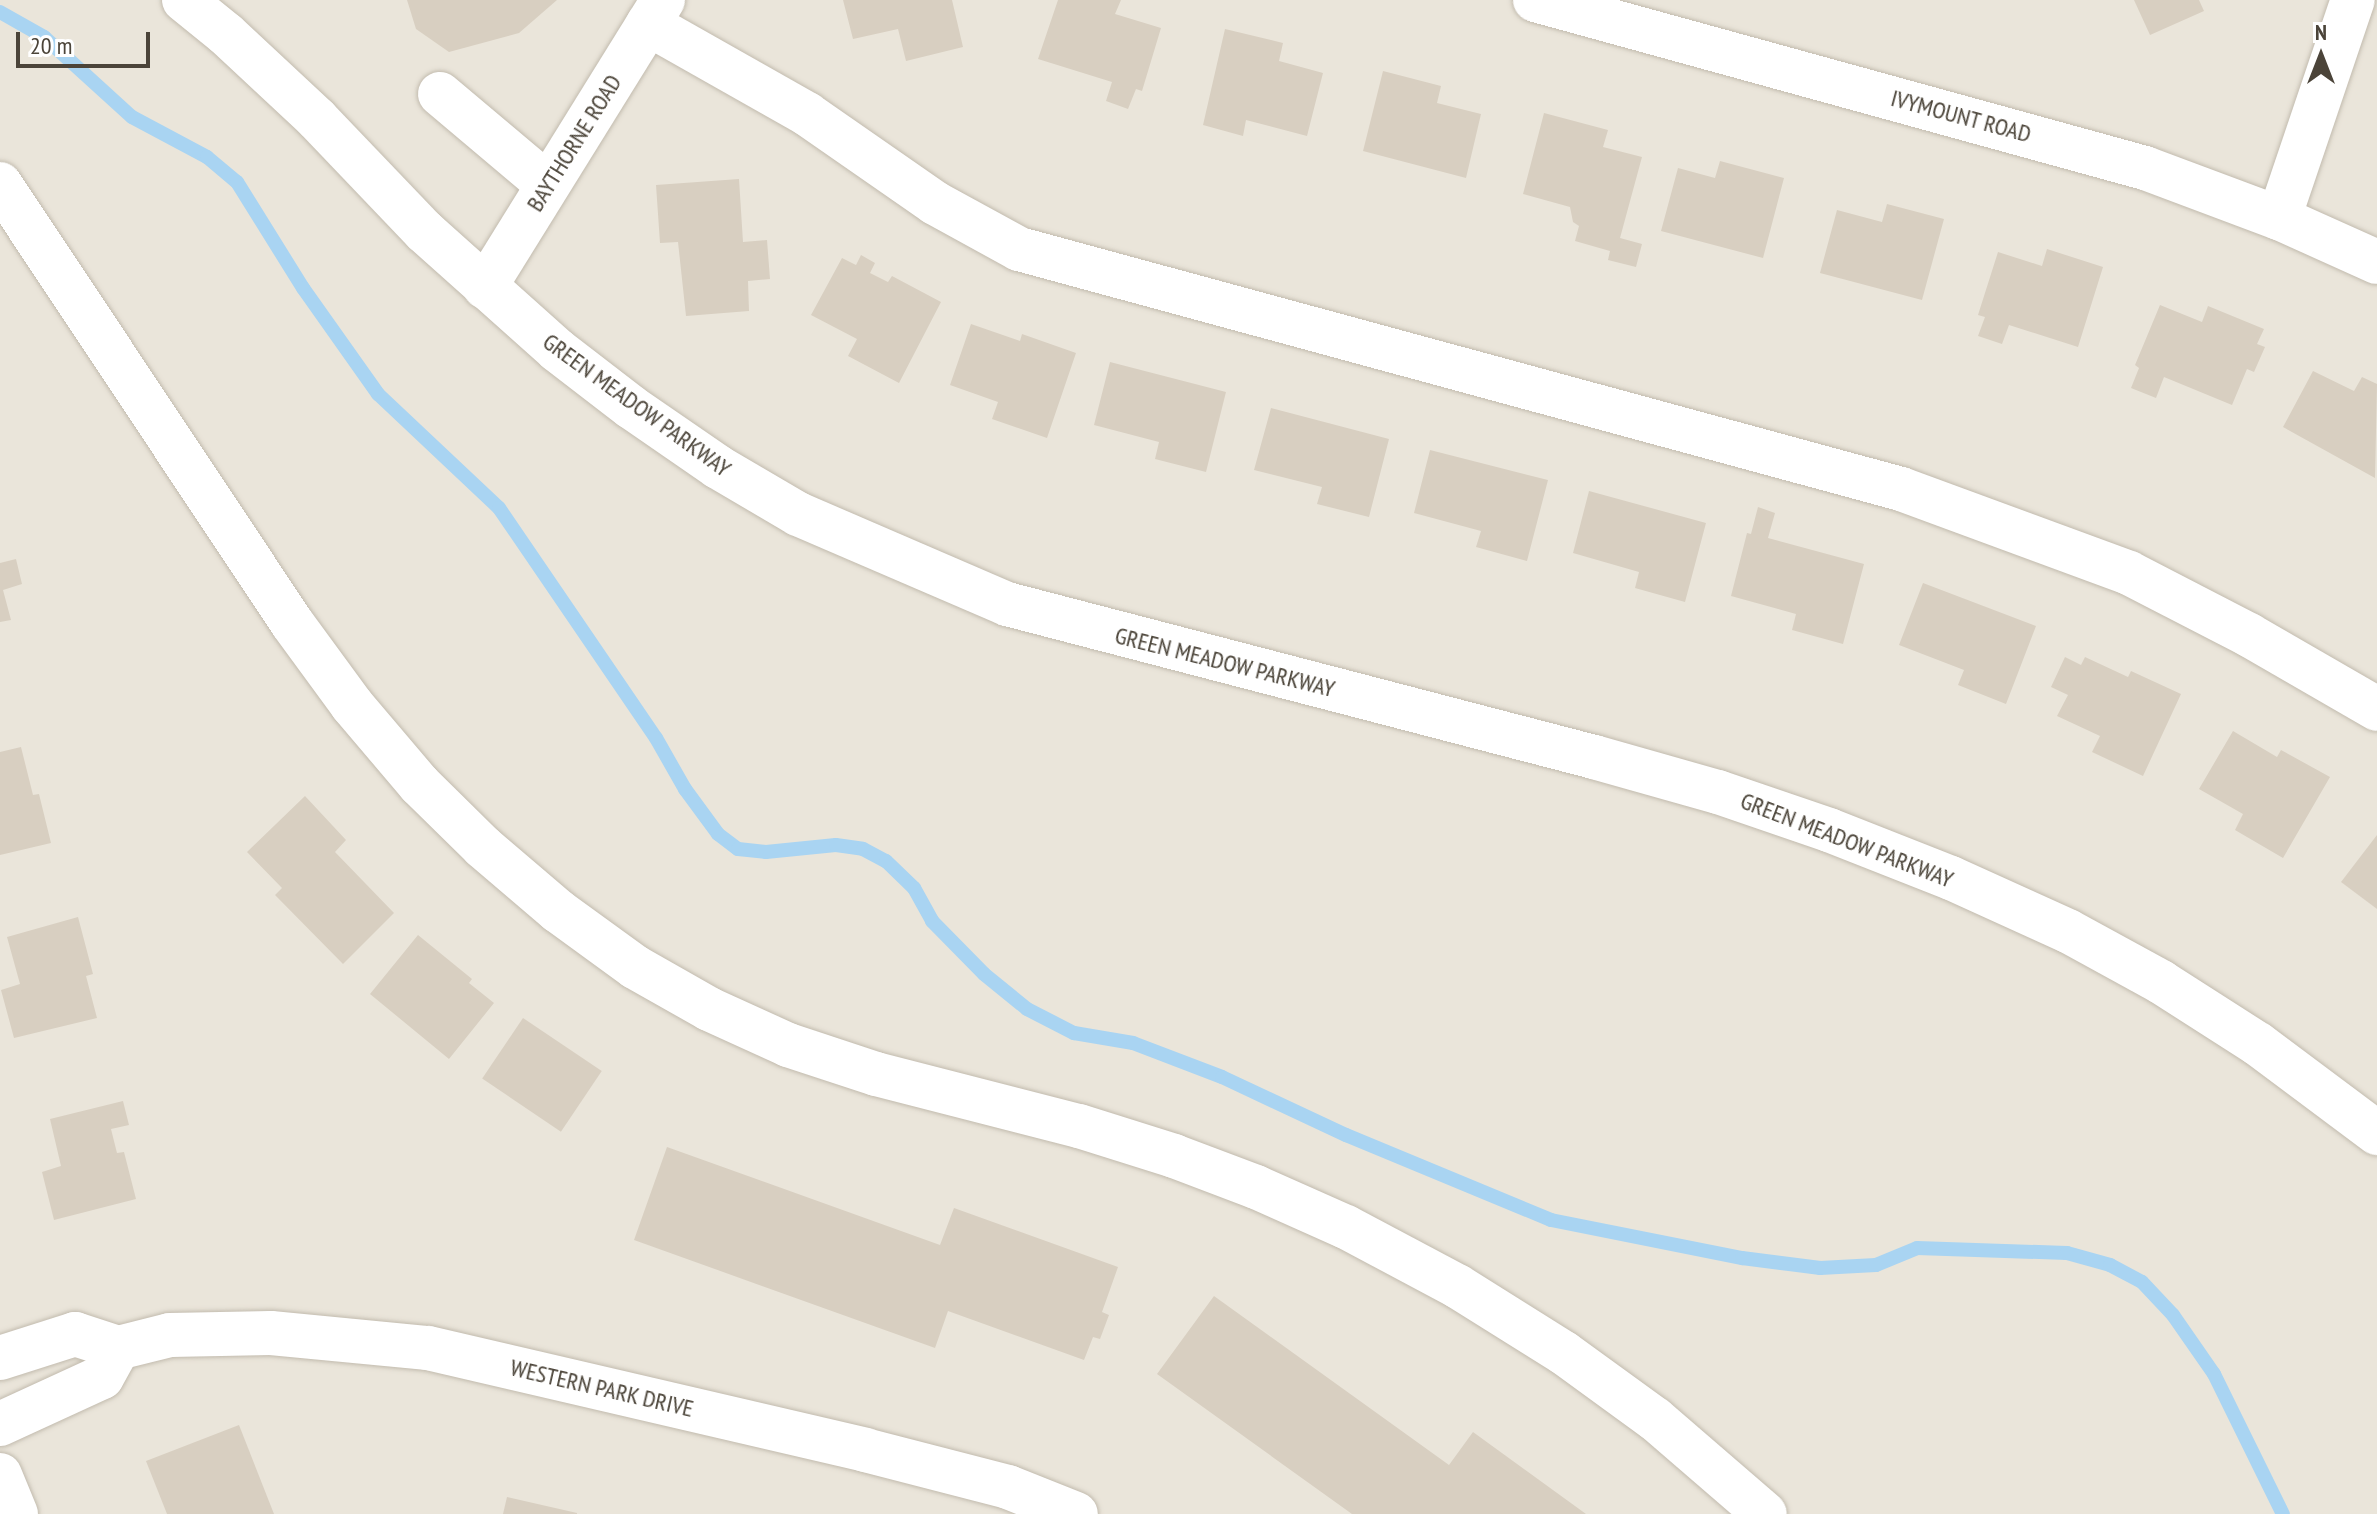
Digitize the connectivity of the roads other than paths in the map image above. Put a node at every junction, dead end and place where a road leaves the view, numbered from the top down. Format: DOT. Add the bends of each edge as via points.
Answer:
graph roads {
  1 [pos="184,0"];
  2 [pos="1535,0"];
  3 [pos="2353,0"];
  4 [pos="656,12"];
  5 [pos="440,94"];
  6 [pos="0,184"];
  7 [pos="548,185"];
  8 [pos="2279,218"];
  9 [pos="2377,262"];
  10 [pos="485,287"];
  11 [pos="2377,709"];
  12 [pos="2377,1133"];
  13 [pos="118,1348"];
  14 [pos="0,1358"];
  15 [pos="0,1424"];
  16 [pos="0,1475"];
  17 [pos="16,1514"];
  18 [pos="1076,1514"];
  19 [pos="1765,1514"];
  1 -- 10 [label="street, GREEN MEADOW PARKWAY" via="317,119"];
  2 -- 8 [label="street, IVYMOUNT ROAD" via="2145,168"];
  3 -- 8 [label="street"];
  4 -- 7 [label="street, BAYTHORNE ROAD"];
  4 -- 11 [label="street" via="935,203 1019,249 1901,489 2129,573"];
  5 -- 7 [label="street"];
  6 -- 19 [label="street" via="352,705 419,784 558,911 635,967 788,1045 1174,1156 1346,1227 1457,1286 1564,1353 1655,1419"];
  7 -- 10 [label="street, BAYTHORNE ROAD"];
  8 -- 9 [label="street, IVYMOUNT ROAD"];
  10 -- 12 [label="street, GREEN MEADOW PARKWAY" via="631,407 718,467 798,514 895,558 1007,604 1594,757 1829,830 2068,931 2161,982 2258,1044"];
  13 -- 14 [label="street" via="75,1334"];
  13 -- 15 [label="street" via="102,1377"];
  13 -- 18 [label="street, WESTERN PARK DRIVE" via="170,1335 271,1333 428,1348 865,1450 1008,1487"];
  16 -- 17 [label="street"];
}
